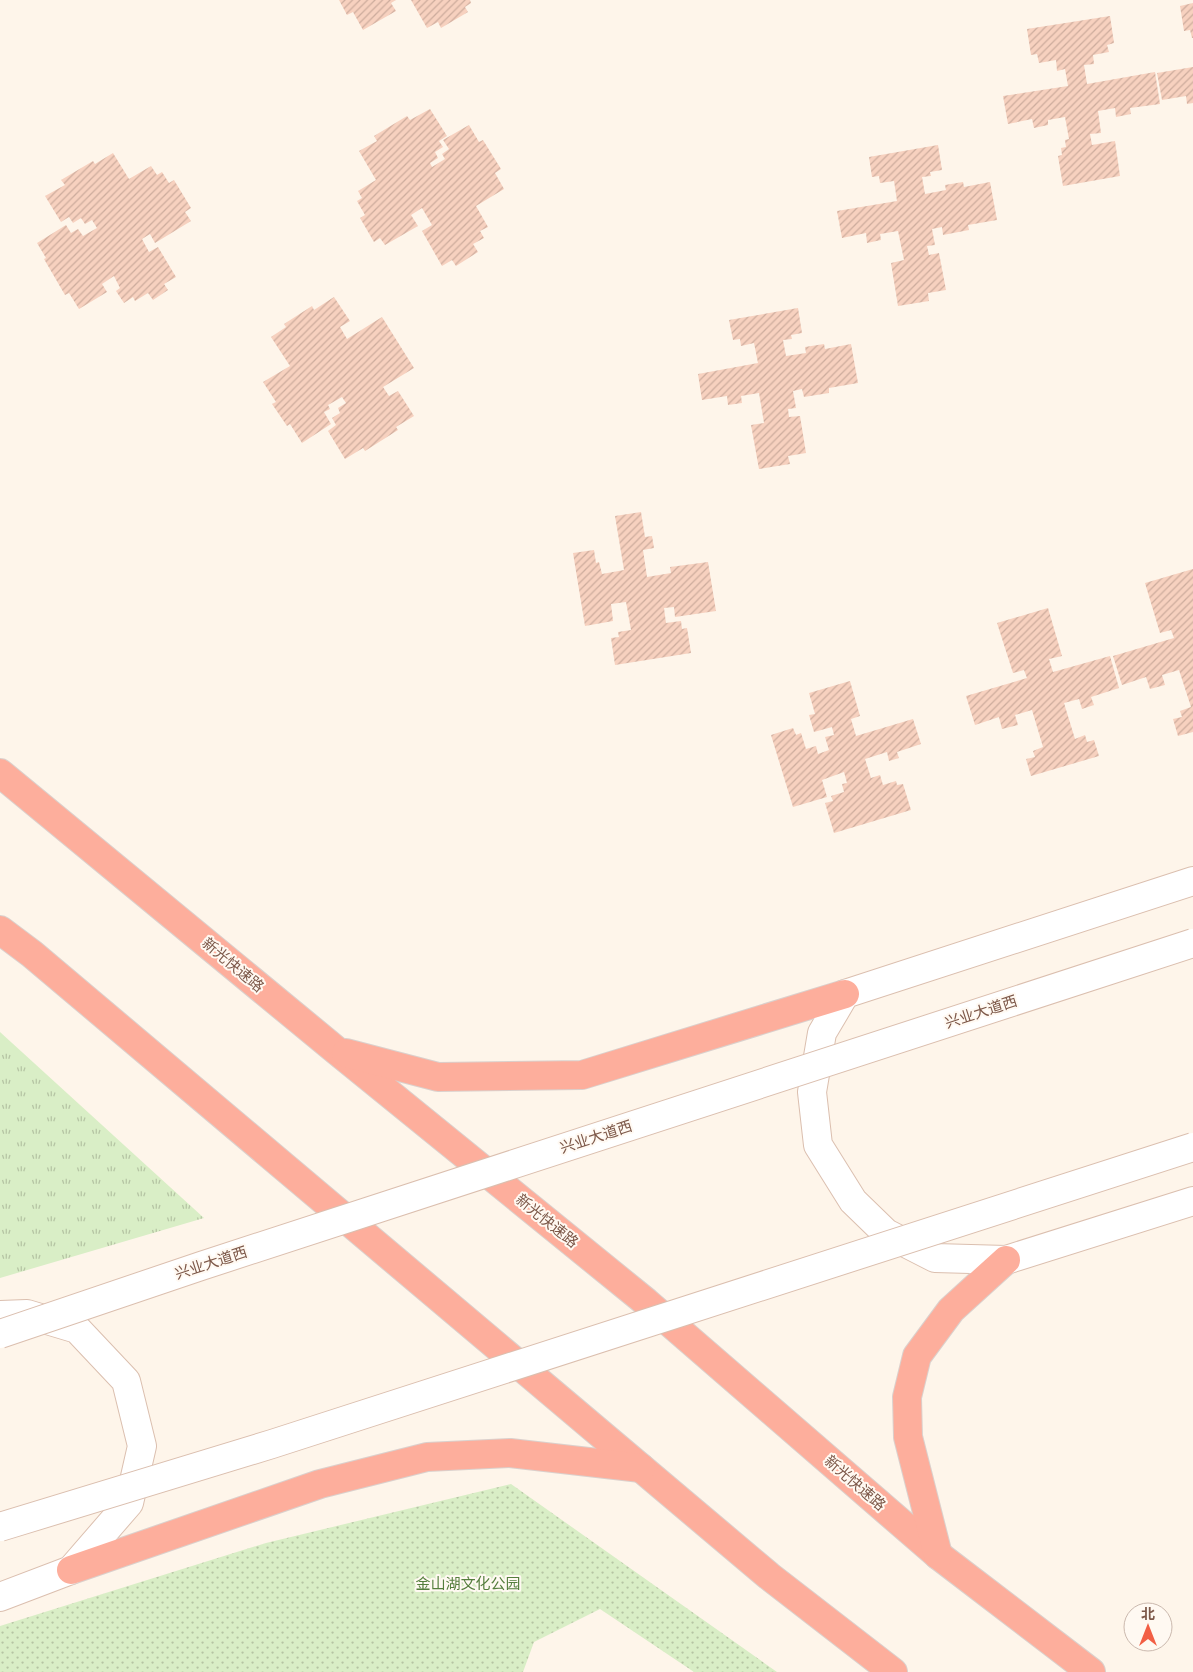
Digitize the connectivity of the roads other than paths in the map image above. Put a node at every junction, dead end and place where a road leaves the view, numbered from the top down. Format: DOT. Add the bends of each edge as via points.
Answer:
graph roads {
  1 [pos="0,772"];
  2 [pos="1193,881"];
  3 [pos="0,930"];
  4 [pos="1193,943"];
  5 [pos="845,994"];
  6 [pos="337,1051"];
  7 [pos="1193,1146"];
  8 [pos="1193,1201"];
  9 [pos="1006,1260"];
  10 [pos="0,1315"];
  11 [pos="0,1334"];
  12 [pos="641,1468"];
  13 [pos="0,1527"];
  14 [pos="938,1555"];
  15 [pos="71,1570"];
  16 [pos="0,1598"];
  17 [pos="893,1672"];
  18 [pos="1091,1672"];
  1 -- 6 [label="highway, 新光快速路"];
  2 -- 5 [label="street"];
  3 -- 12 [label="highway"];
  4 -- 11 [label="street, 兴业大道西, bridge"];
  5 -- 6 [label="highway" via="582,1076 438,1077"];
  5 -- 9 [label="street" via="822,1034 812,1092 818,1145 853,1201 886,1233 935,1258"];
  6 -- 14 [label="highway, 新光快速路" via="646,1302"];
  7 -- 13 [label="street, bridge" via="282,1441"];
  8 -- 9 [label="street"];
  9 -- 14 [label="highway" via="951,1310 917,1356 907,1397 908,1437"];
  10 -- 15 [label="street" via="27,1314 77,1329 126,1381 142,1446 129,1503"];
  12 -- 15 [label="highway" via="510,1453 427,1457 320,1484"];
  12 -- 17 [label="highway" via="769,1576"];
  14 -- 18 [label="highway, 新光快速路"];
  15 -- 16 [label="street"];
}
